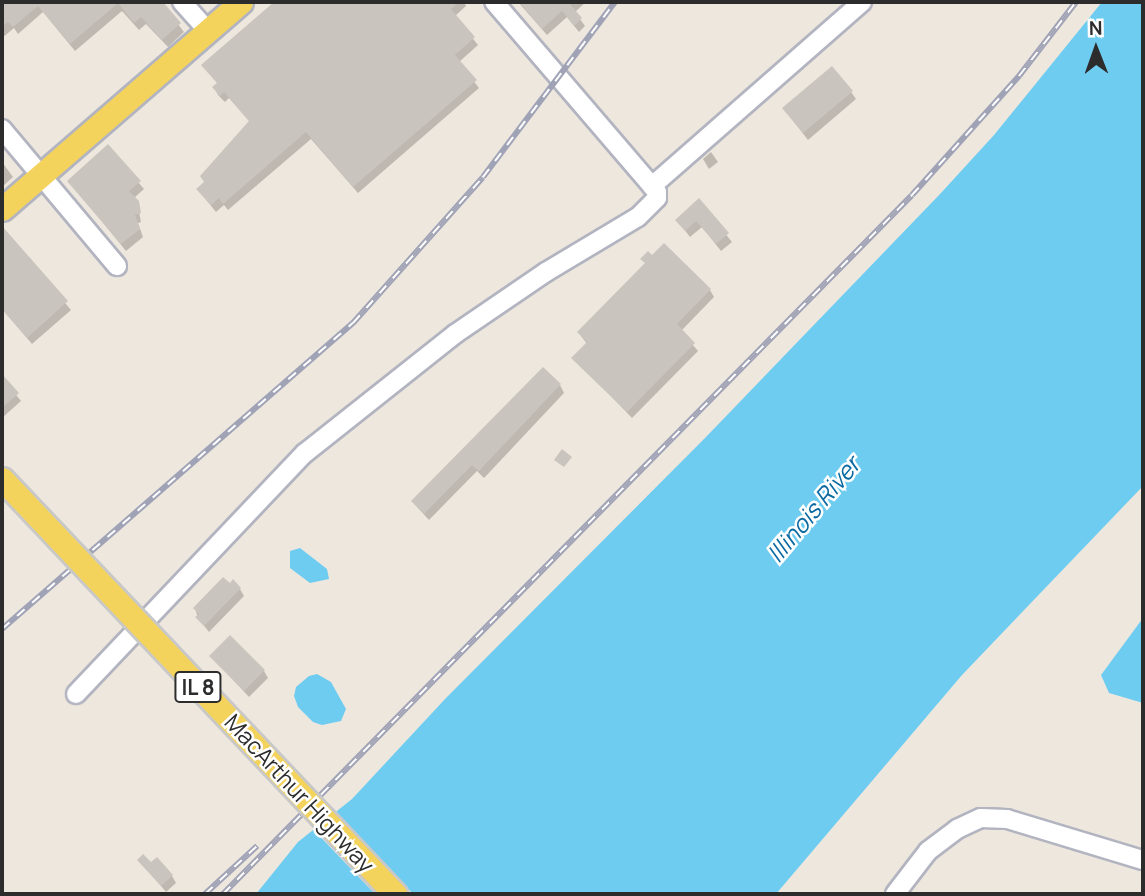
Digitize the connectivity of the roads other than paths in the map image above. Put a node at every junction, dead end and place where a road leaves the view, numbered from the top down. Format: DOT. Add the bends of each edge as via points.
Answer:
graph roads {
  1 [pos="182,2"];
  2 [pos="241,2"];
  3 [pos="494,2"];
  4 [pos="862,2"];
  5 [pos="208,31"];
  6 [pos="2,129"];
  7 [pos="41,174"];
  8 [pos="652,186"];
  9 [pos="2,209"];
  10 [pos="117,266"];
  11 [pos="2,479"];
  12 [pos="76,694"];
  13 [pos="1143,860"];
  14 [pos="395,894"];
  15 [pos="895,894"];
  1 -- 5 [label="street"];
  2 -- 5 [label="main road"];
  3 -- 8 [label="street"];
  4 -- 8 [label="street"];
  5 -- 7 [label="main road"];
  6 -- 7 [label="street"];
  7 -- 9 [label="main road"];
  7 -- 10 [label="street"];
  8 -- 12 [label="street" via="657,198 638,217 455,334 305,453"];
  11 -- 14 [label="main road, MacArthur Highway / IL 8, bridge"];
  13 -- 15 [label="street" via="1007,820 981,818 957,828 928,851"];
}
